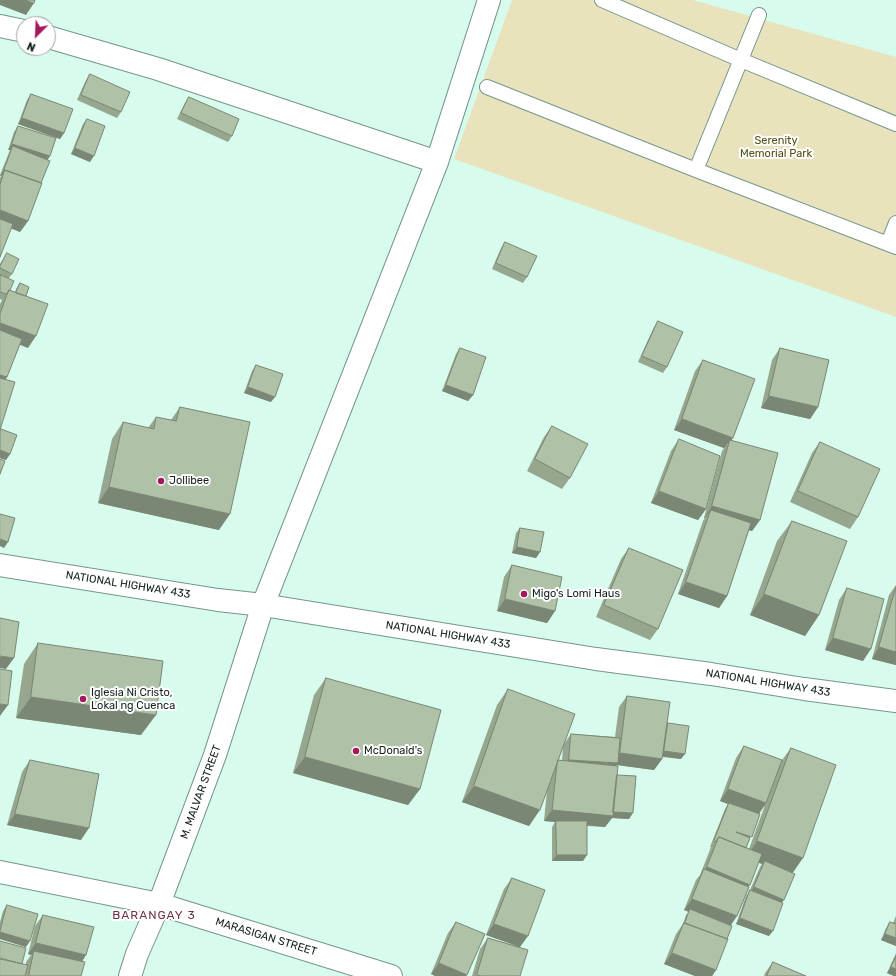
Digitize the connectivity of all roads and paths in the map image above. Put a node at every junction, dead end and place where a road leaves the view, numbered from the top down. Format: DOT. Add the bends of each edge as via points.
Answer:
graph roads {
  1 [pos="489,0"];
  2 [pos="602,0"];
  3 [pos="759,15"];
  4 [pos="0,26"];
  5 [pos="16,29"];
  6 [pos="56,39"];
  7 [pos="741,60"];
  8 [pos="487,87"];
  9 [pos="896,124"];
  10 [pos="437,162"];
  11 [pos="696,170"];
  12 [pos="896,223"];
  13 [pos="892,245"];
  14 [pos="0,565"];
  15 [pos="263,605"];
  16 [pos="896,701"];
  17 [pos="0,872"];
  18 [pos="159,904"];
  19 [pos="130,976"];
  20 [pos="391,976"];
  1 -- 10 [label="street, M. MALVAR STREET"];
  2 -- 7 [label="lane"];
  3 -- 7 [label="lane"];
  4 -- 5 [label="street"];
  6 -- 10 [label="street" via="158,69"];
  7 -- 9 [label="lane"];
  7 -- 11 [label="lane"];
  8 -- 11 [label="lane"];
  10 -- 15 [label="street, M. MALVAR STREET"];
  11 -- 13 [label="lane"];
  12 -- 13 [label="lane"];
  14 -- 15 [label="street, NATIONAL HIGHWAY 433"];
  15 -- 16 [label="street, NATIONAL HIGHWAY 433" via="596,659"];
  15 -- 18 [label="street, M. MALVAR STREET" via="216,755"];
  17 -- 18 [label="street, MARASIGAN STREET"];
  18 -- 19 [label="street, M. MALVAR STREET"];
  18 -- 20 [label="street, MARASIGAN STREET"];
}
